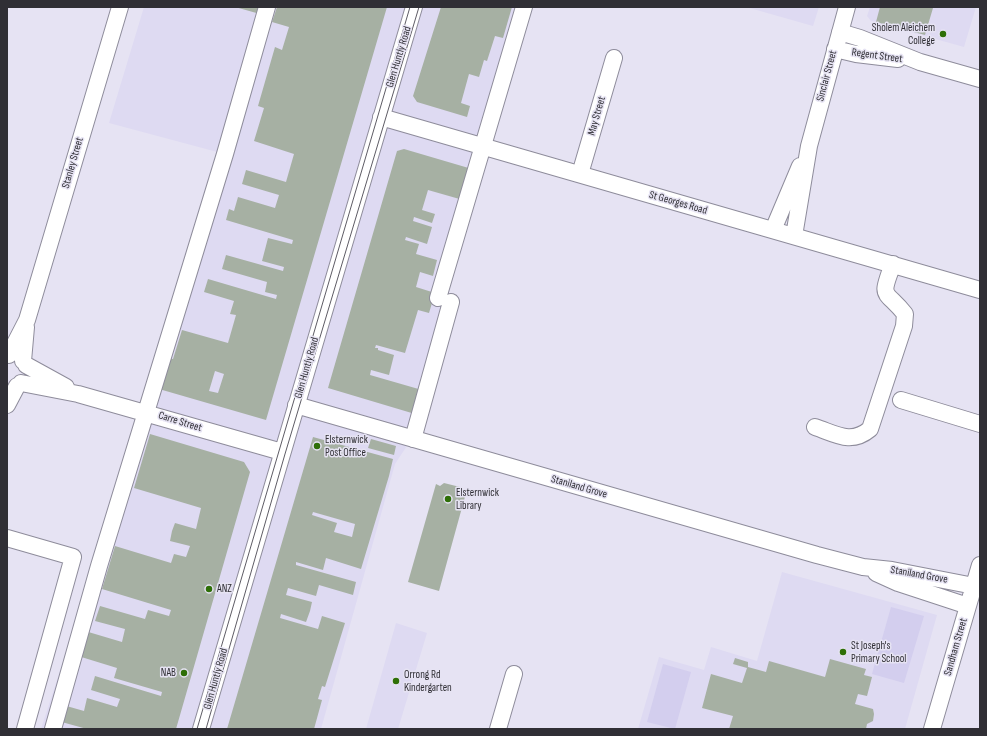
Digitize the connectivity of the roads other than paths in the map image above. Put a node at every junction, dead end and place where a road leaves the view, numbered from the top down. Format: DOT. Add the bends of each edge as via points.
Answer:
graph roads {
  1 [pos="120,7"];
  2 [pos="267,7"];
  3 [pos="414,7"];
  4 [pos="524,7"];
  5 [pos="847,7"];
  6 [pos="840,32"];
  7 [pos="835,49"];
  8 [pos="614,58"];
  9 [pos="920,62"];
  10 [pos="980,79"];
  11 [pos="381,118"];
  12 [pos="483,146"];
  13 [pos="809,146"];
  14 [pos="580,174"];
  15 [pos="773,230"];
  16 [pos="794,236"];
  17 [pos="893,264"];
  18 [pos="979,289"];
  19 [pos="16,359"];
  20 [pos="15,385"];
  21 [pos="78,394"];
  22 [pos="901,400"];
  23 [pos="7,406"];
  24 [pos="296,406"];
  25 [pos="147,412"];
  26 [pos="980,424"];
  27 [pos="815,427"];
  28 [pos="413,439"];
  29 [pos="282,452"];
  30 [pos="7,538"];
  31 [pos="73,557"];
  32 [pos="980,565"];
  33 [pos="99,566"];
  34 [pos="863,567"];
  35 [pos="974,586"];
  36 [pos="968,606"];
  37 [pos="514,674"];
  38 [pos="25,729"];
  39 [pos="53,729"];
  40 [pos="201,729"];
  41 [pos="498,729"];
  42 [pos="932,729"];
  1 -- 19 [label="street, Stanley Street"];
  2 -- 25 [label="street"];
  3 -- 11 [label="street, Glen Huntly Road"];
  4 -- 12 [label="street"];
  5 -- 6 [label="street, Sinclair Street"];
  6 -- 7 [label="street, Sinclair Street"];
  6 -- 9 [label="street, Regent Street"];
  7 -- 9 [label="street, Regent Street"];
  7 -- 13 [label="street, Sinclair Street"];
  8 -- 14 [label="street, May Street"];
  9 -- 10 [label="street, Regent Street"];
  11 -- 12 [label="street, St Georges Road"];
  11 -- 24 [label="street, Glen Huntly Road"];
  12 -- 14 [label="street, St Georges Road"];
  12 -- 28 [label="street" via="444,300"];
  13 -- 15 [label="street, Sinclair Street"];
  13 -- 16 [label="street, Sinclair Street"];
  14 -- 15 [label="street, St Georges Road"];
  15 -- 16 [label="street, St Georges Road"];
  16 -- 17 [label="street, St Georges Road"];
  17 -- 18 [label="street, St Georges Road"];
  17 -- 27 [label="street" via="885,285 886,294 905,314 904,326 870,428 850,438"];
  19 -- 20 [label="street, Stanley Street" via="26,375"];
  19 -- 21 [label="street, Carre Street"];
  20 -- 21 [label="street, Carre Street"];
  20 -- 23 [label="street"];
  21 -- 25 [label="street, Carre Street"];
  22 -- 26 [label="street"];
  24 -- 28 [label="street, Staniland Grove"];
  24 -- 29 [label="street, Glen Huntly Road"];
  25 -- 29 [label="street, Carre Street"];
  25 -- 33 [label="street"];
  28 -- 34 [label="street, Staniland Grove"];
  29 -- 40 [label="street, Glen Huntly Road"];
  30 -- 31 [label="street"];
  31 -- 33 [label="street"];
  31 -- 38 [label="street"];
  32 -- 35 [label="street, Sandham Street"];
  33 -- 39 [label="street"];
  34 -- 35 [label="street, Staniland Grove"];
  34 -- 36 [label="street, Staniland Grove" via="898,583"];
  35 -- 36 [label="street, Sandham Street"];
  36 -- 42 [label="street, Sandham Street"];
  37 -- 41 [label="street"];
}
